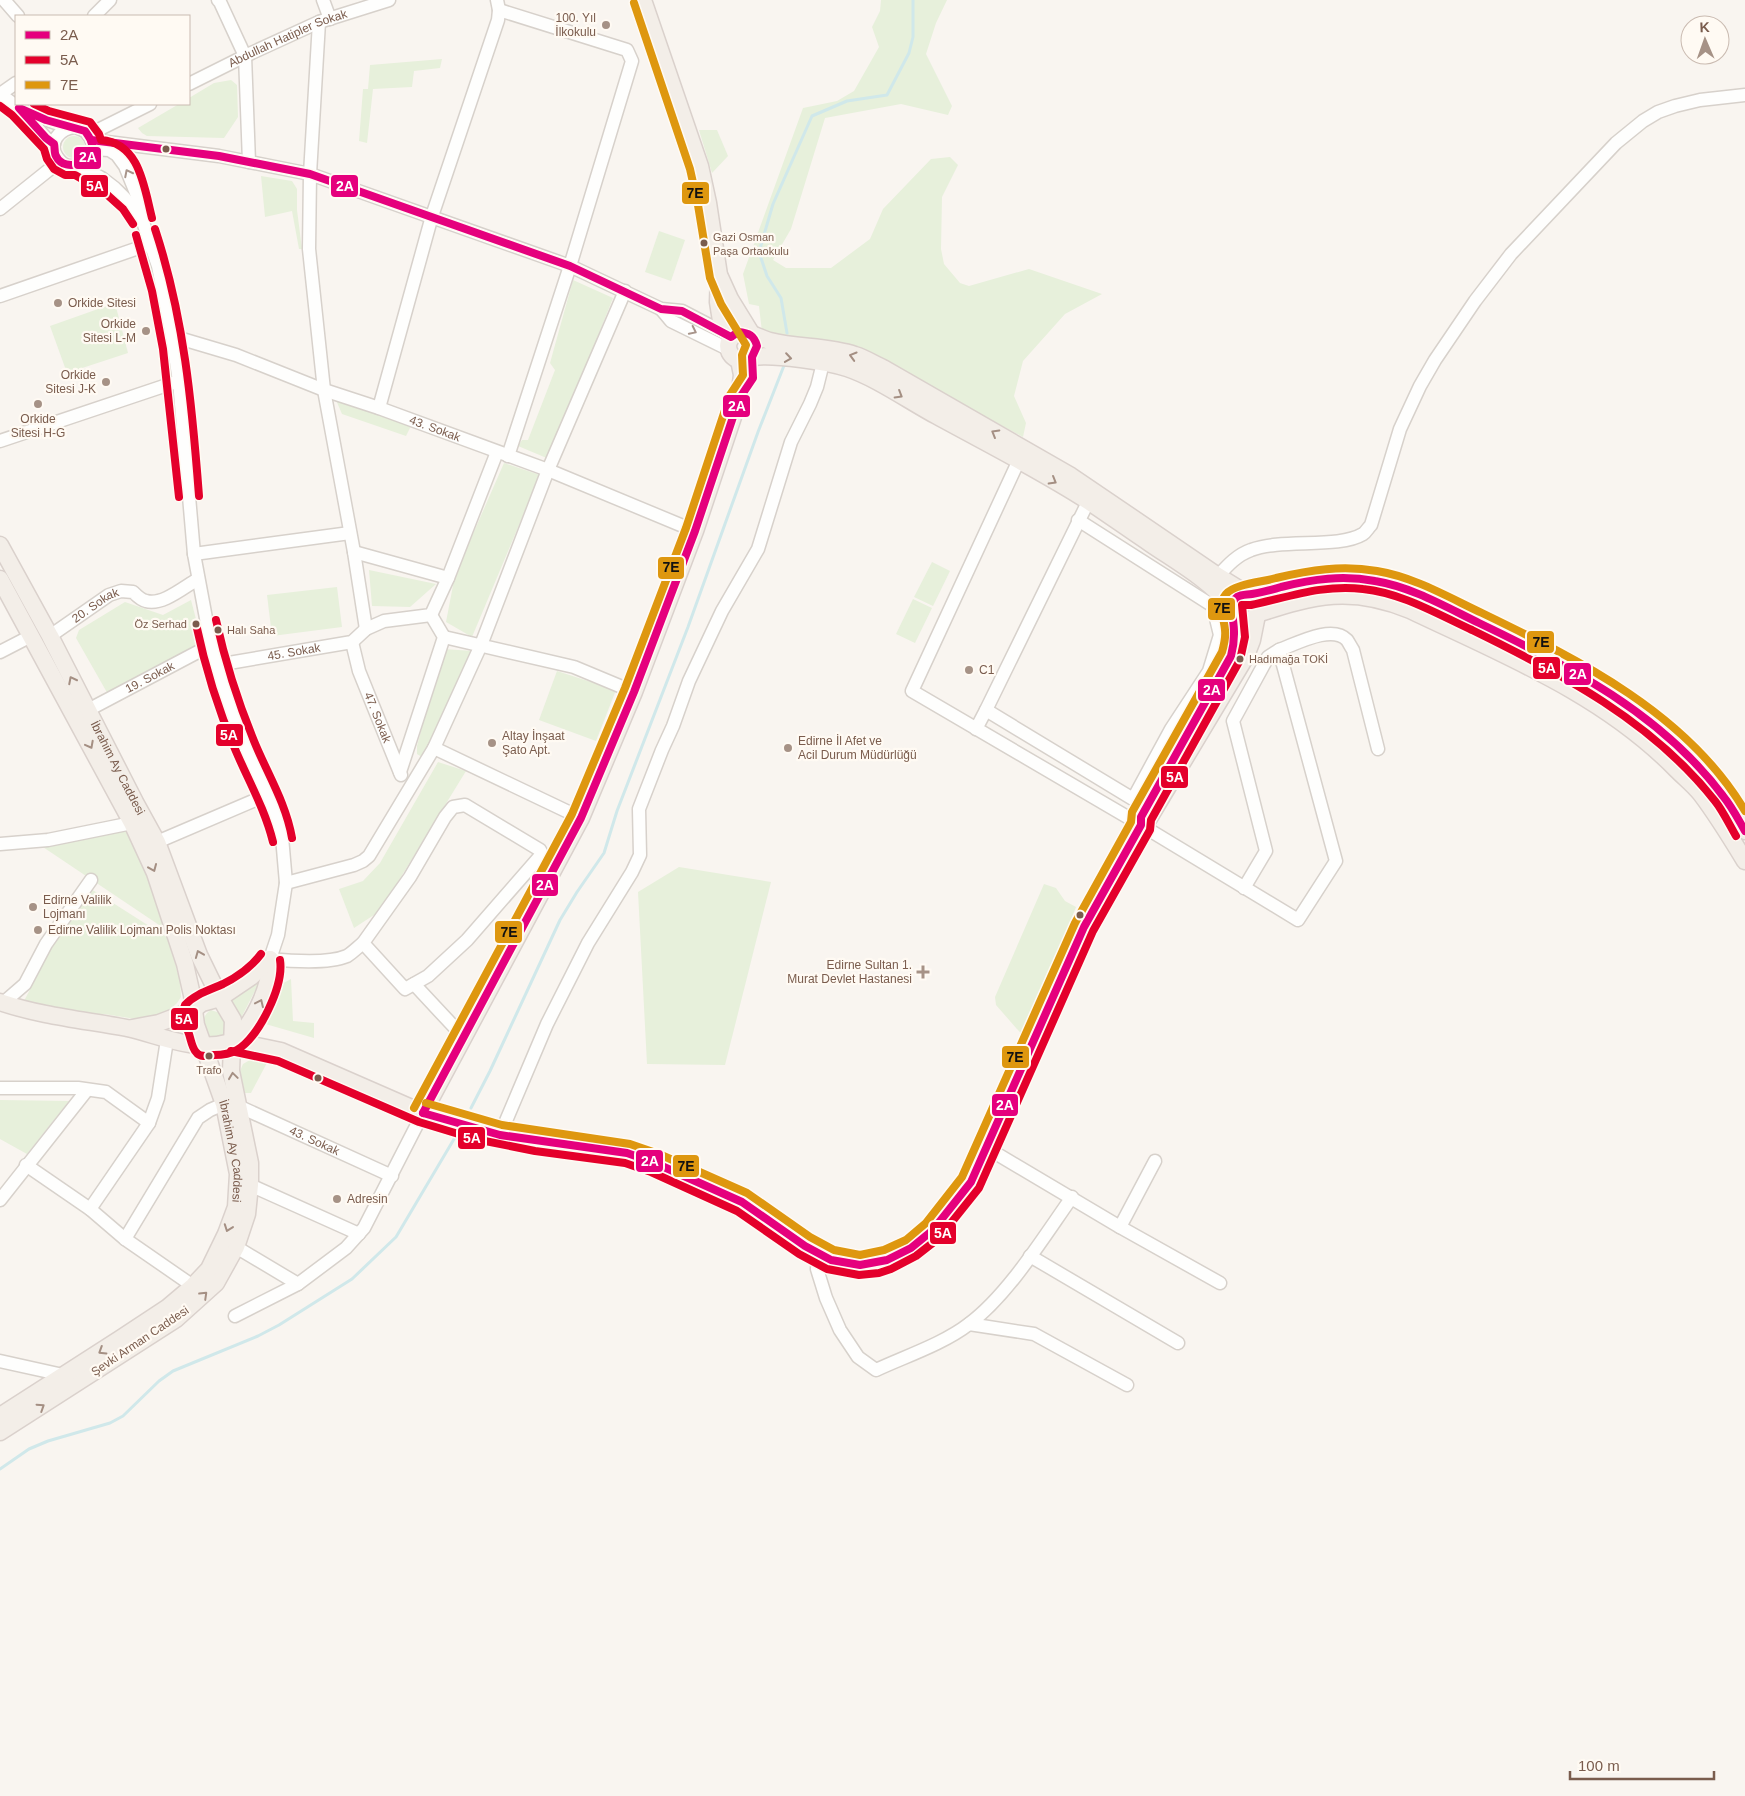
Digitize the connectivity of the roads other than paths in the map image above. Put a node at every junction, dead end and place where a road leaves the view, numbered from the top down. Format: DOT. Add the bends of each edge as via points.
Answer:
graph roads {
  1 [pos="4,0"];
  2 [pos="110,0"];
  3 [pos="218,0"];
  4 [pos="323,0"];
  5 [pos="389,0"];
  6 [pos="643,0"];
  7 [pos="498,5"];
  8 [pos="17,15"];
  9 [pos="95,15"];
  10 [pos="325,21"];
  11 [pos="245,56"];
  12 [pos="15,84"];
  13 [pos="190,84"];
  14 [pos="0,94"];
  15 [pos="1745,95"];
  16 [pos="15,104"];
  17 [pos="16,105"];
  18 [pos="148,105"];
  19 [pos="20,108"];
  20 [pos="75,128"];
  21 [pos="91,141"];
  22 [pos="54,144"];
  23 [pos="60,161"];
  24 [pos="249,162"];
  25 [pos="79,165"];
  26 [pos="310,174"];
  27 [pos="0,209"];
  28 [pos="432,216"];
  29 [pos="142,219"];
  30 [pos="150,244"];
  31 [pos="570,266"];
  32 [pos="719,275"];
  33 [pos="625,291"];
  34 [pos="0,296"];
  35 [pos="752,335"];
  36 [pos="172,336"];
  37 [pos="738,351"];
  38 [pos="823,363"];
  39 [pos="179,381"];
  40 [pos="324,390"];
  41 [pos="379,408"];
  42 [pos="2,437"];
  43 [pos="503,454"];
  44 [pos="1019,460"];
  45 [pos="548,470"];
  46 [pos="1091,496"];
  47 [pos="1078,520"];
  48 [pos="695,531"];
  49 [pos="350,533"];
  50 [pos="0,545"];
  51 [pos="354,552"];
  52 [pos="194,554"];
  53 [pos="1218,576"];
  54 [pos="448,578"];
  55 [pos="0,579"];
  56 [pos="198,579"];
  57 [pos="1249,595"];
  58 [pos="1233,612"];
  59 [pos="1257,614"];
  60 [pos="431,615"];
  61 [pos="366,629"];
  62 [pos="31,636"];
  63 [pos="50,636"];
  64 [pos="444,637"];
  65 [pos="352,642"];
  66 [pos="212,645"];
  67 [pos="481,646"];
  68 [pos="1279,650"];
  69 [pos="0,652"];
  70 [pos="218,665"];
  71 [pos="634,692"];
  72 [pos="88,710"];
  73 [pos="986,710"];
  74 [pos="1214,710"];
  75 [pos="1233,721"];
  76 [pos="976,729"];
  77 [pos="434,748"];
  78 [pos="1378,748"];
  79 [pos="400,772"];
  80 [pos="407,791"];
  81 [pos="267,795"];
  82 [pos="581,818"];
  83 [pos="132,823"];
  84 [pos="1141,825"];
  85 [pos="1745,831"];
  86 [pos="157,842"];
  87 [pos="0,844"];
  88 [pos="1745,861"];
  89 [pos="91,880"];
  90 [pos="286,883"];
  91 [pos="1244,888"];
  92 [pos="363,943"];
  93 [pos="270,959"];
  94 [pos="414,984"];
  95 [pos="220,998"];
  96 [pos="1,1002"];
  97 [pos="193,1010"];
  98 [pos="127,1028"];
  99 [pos="455,1028"];
  100 [pos="166,1040"];
  101 [pos="233,1041"];
  102 [pos="204,1046"];
  103 [pos="0,1088"];
  104 [pos="87,1090"];
  105 [pos="231,1105"];
  106 [pos="423,1113"];
  107 [pos="149,1123"];
  108 [pos="500,1135"];
  109 [pos="987,1148"];
  110 [pos="1155,1161"];
  111 [pos="26,1165"];
  112 [pos="392,1176"];
  113 [pos="250,1185"];
  114 [pos="1072,1198"];
  115 [pos="0,1200"];
  116 [pos="90,1209"];
  117 [pos="1120,1227"];
  118 [pos="359,1234"];
  119 [pos="125,1239"];
  120 [pos="236,1247"];
  121 [pos="818,1255"];
  122 [pos="1030,1256"];
  123 [pos="1220,1283"];
  124 [pos="298,1284"];
  125 [pos="193,1286"];
  126 [pos="235,1316"];
  127 [pos="969,1324"];
  128 [pos="1178,1343"];
  129 [pos="0,1361"];
  130 [pos="64,1375"];
  131 [pos="1127,1385"];
  132 [pos="0,1416"];
  133 [pos="0,1432"];
  1 -- 8 [label="street"];
  2 -- 9 [label="street"];
  3 -- 11 [label="street"];
  4 -- 10 [label="street"];
  5 -- 10 [label="street, Abdullah Hatipler Sokak"];
  6 -- 32 [label="main road" via="700,166"];
  7 -- 28 [label="street" via="498,20"];
  7 -- 31 [label="street" via="627,50 632,61"];
  10 -- 11 [label="street, Abdullah Hatipler Sokak"];
  10 -- 26 [label="street"];
  11 -- 13 [label="street, Abdullah Hatipler Sokak"];
  11 -- 24 [label="street"];
  12 -- 14 [label="street"];
  14 -- 16 [label="street"];
  15 -- 53 [label="street" via="1675,106 1643,120 1511,254 1470,308 1420,386 1400,429 1370,525 1364,533 1331,542 1265,546 1250,550 1236,557"];
  17 -- 19 [label="street"];
  18 -- 21 [label="street"];
  19 -- 20 [label="street"];
  19 -- 22 [label="street"];
  20 -- 21 [label="street" via="85,131"];
  20 -- 22 [label="street" via="64,130"];
  21 -- 24 [label="street"];
  21 -- 25 [label="street" via="88,159"];
  29 -- 21 [label="street, one-way" via="138,198 125,166 117,155"];
  22 -- 23 [label="street"];
  23 -- 25 [label="street" via="69,166"];
  23 -- 27 [label="street"];
  24 -- 26 [label="street"];
  25 -- 29 [label="street" via="117,189"];
  26 -- 28 [label="street"];
  26 -- 40 [label="street" via="309,249"];
  28 -- 31 [label="street"];
  28 -- 41 [label="street"];
  29 -- 30 [label="street"];
  30 -- 34 [label="street"];
  30 -- 36 [label="street" via="158,266"];
  31 -- 33 [label="street"];
  31 -- 43 [label="street"];
  32 -- 35 [label="main road"];
  32 -- 37 [label="main road" via="721,321"];
  33 -- 37 [label="street" via="661,308 672,321"];
  33 -- 45 [label="street"];
  35 -- 37 [label="main road" via="757,346 755,353"];
  46 -- 35 [label="main road, one-way" via="883,368 855,355"];
  36 -- 39 [label="street"];
  36 -- 40 [label="street, 43. Sokak" via="236,355"];
  37 -- 38 [label="main road, one-way"];
  37 -- 48 [label="main road" via="742,375 739,399"];
  38 -- 44 [label="main road, one-way" via="864,374"];
  38 -- 108 [label="street" via="810,404 791,442 758,549 722,611 689,681 639,809 640,855 584,951 547,1024"];
  39 -- 42 [label="street"];
  39 -- 52 [label="street"];
  40 -- 41 [label="street, 43. Sokak"];
  40 -- 49 [label="street"];
  41 -- 43 [label="street, 43. Sokak"];
  43 -- 45 [label="street, 43. Sokak"];
  43 -- 54 [label="street"];
  44 -- 46 [label="main road, one-way"];
  44 -- 76 [label="street" via="912,692"];
  45 -- 48 [label="street, 43. Sokak"];
  45 -- 67 [label="street"];
  46 -- 47 [label="street"];
  46 -- 53 [label="main road"];
  46 -- 58 [label="main road" via="1212,586"];
  47 -- 73 [label="street"];
  47 -- 73 [label="street" via="1213,606 1220,635 1209,671 1171,729 1133,799"];
  48 -- 71 [label="main road"];
  49 -- 51 [label="street"];
  49 -- 52 [label="street"];
  50 -- 63 [label="main road, İbrahim Ay Caddesi"];
  51 -- 54 [label="street"];
  51 -- 61 [label="street"];
  52 -- 56 [label="street"];
  53 -- 57 [label="main road"];
  54 -- 60 [label="street"];
  55 -- 62 [label="main road, İbrahim Ay Caddesi"];
  56 -- 63 [label="street, 20. Sokak" via="154,602 144,601 133,592 109,595"];
  56 -- 66 [label="street"];
  57 -- 58 [label="main road" via="1236,598"];
  57 -- 59 [label="main road" via="1258,604"];
  57 -- 85 [label="main road" via="1337,578 1381,581 1424,596 1564,666 1615,696 1654,725 1697,764 1723,795"];
  58 -- 59 [label="main road" via="1240,621 1246,622"];
  58 -- 84 [label="main road" via="1235,642 1232,656 1142,817"];
  59 -- 74 [label="main road" via="1245,658"];
  59 -- 88 [label="main road" via="1308,598 1334,595 1391,602 1546,675 1617,718 1670,763 1700,793"];
  60 -- 61 [label="street" via="384,621"];
  60 -- 64 [label="street"];
  61 -- 65 [label="street"];
  62 -- 69 [label="street"];
  62 -- 83 [label="main road, İbrahim Ay Caddesi, one-way"];
  72 -- 63 [label="main road, İbrahim Ay Caddesi, one-way"];
  64 -- 67 [label="street"];
  64 -- 79 [label="street"];
  65 -- 70 [label="street, 45. Sokak"];
  65 -- 79 [label="street, 47. Sokak" via="359,671"];
  66 -- 70 [label="street"];
  66 -- 72 [label="street, 19. Sokak"];
  67 -- 71 [label="street" via="574,667"];
  67 -- 77 [label="street"];
  68 -- 75 [label="street" via="1268,657"];
  68 -- 78 [label="street" via="1321,634 1330,633 1346,639 1353,650"];
  68 -- 91 [label="street" via="1336,861 1298,920"];
  70 -- 81 [label="street" via="244,746"];
  71 -- 82 [label="main road"];
  72 -- 86 [label="main road, İbrahim Ay Caddesi"];
  73 -- 76 [label="street"];
  74 -- 75 [label="street"];
  74 -- 84 [label="main road" via="1149,818"];
  75 -- 91 [label="street" via="1266,851"];
  76 -- 84 [label="street"];
  77 -- 80 [label="street"];
  77 -- 82 [label="street"];
  79 -- 80 [label="street, 47. Sokak"];
  80 -- 90 [label="street" via="377,846 363,862"];
  81 -- 86 [label="street"];
  81 -- 90 [label="street" via="282,837"];
  82 -- 106 [label="main road"];
  83 -- 87 [label="street" via="48,840"];
  83 -- 97 [label="main road, İbrahim Ay Caddesi, one-way" via="155,872 178,937 189,978"];
  84 -- 91 [label="street"];
  84 -- 109 [label="main road" via="1084,927"];
  95 -- 86 [label="main road, İbrahim Ay Caddesi, one-way" via="199,955"];
  89 -- 96 [label="street" via="46,944 25,984"];
  90 -- 93 [label="street" via="278,935"];
  92 -- 93 [label="street" via="346,956 325,960 295,962"];
  92 -- 94 [label="street" via="405,990"];
  92 -- 94 [label="street" via="410,877 453,807 465,805 540,850 542,854 535,863 468,940 428,976"];
  93 -- 95 [label="main road" via="251,978"];
  101 -- 93 [label="main road, one-way" via="257,1010 271,973"];
  94 -- 99 [label="street"];
  95 -- 97 [label="main road" via="202,1003"];
  95 -- 101 [label="main road" via="233,1020"];
  96 -- 98 [label="main road" via="48,1015"];
  97 -- 98 [label="main road" via="159,1023"];
  97 -- 102 [label="main road"];
  98 -- 100 [label="main road"];
  100 -- 102 [label="main road"];
  100 -- 107 [label="street" via="158,1098"];
  101 -- 102 [label="main road"];
  105 -- 101 [label="main road, Şevki Arman Caddesi, one-way"];
  101 -- 106 [label="main road" via="281,1051"];
  102 -- 105 [label="main road, İbrahim Ay Caddesi"];
  103 -- 104 [label="street"];
  104 -- 107 [label="street" via="106,1092"];
  104 -- 111 [label="street"];
  105 -- 112 [label="street, 43. Sokak"];
  105 -- 113 [label="main road, Şevki Arman Caddesi" via="250,1163"];
  105 -- 119 [label="street" via="210,1110 198,1118"];
  105 -- 125 [label="main road, İbrahim Ay Caddesi, one-way" via="238,1174 236,1207 209,1269"];
  106 -- 108 [label="main road"];
  106 -- 112 [label="street"];
  107 -- 116 [label="street"];
  108 -- 121 [label="main road" via="627,1153 656,1163 742,1202"];
  109 -- 114 [label="street"];
  109 -- 121 [label="main road" via="971,1182 933,1230 911,1248 886,1260 860,1266"];
  110 -- 117 [label="street"];
  111 -- 115 [label="street"];
  111 -- 116 [label="street"];
  112 -- 118 [label="street"];
  113 -- 118 [label="street"];
  113 -- 120 [label="main road, Şevki Arman Caddesi" via="247,1214"];
  114 -- 117 [label="street"];
  114 -- 122 [label="street"];
  116 -- 119 [label="street"];
  117 -- 123 [label="street"];
  118 -- 124 [label="street" via="346,1248"];
  119 -- 125 [label="street"];
  120 -- 124 [label="street"];
  133 -- 120 [label="main road, Şevki Arman Caddesi, one-way" via="176,1319 216,1282"];
  121 -- 127 [label="street" via="817,1269 840,1330 858,1357 876,1370"];
  122 -- 127 [label="street" via="994,1302"];
  122 -- 128 [label="street"];
  124 -- 126 [label="street"];
  125 -- 130 [label="main road, İbrahim Ay Caddesi, one-way" via="167,1308"];
  127 -- 131 [label="street" via="1034,1334"];
  129 -- 130 [label="street"];
  130 -- 132 [label="main road, İbrahim Ay Caddesi"];
}
